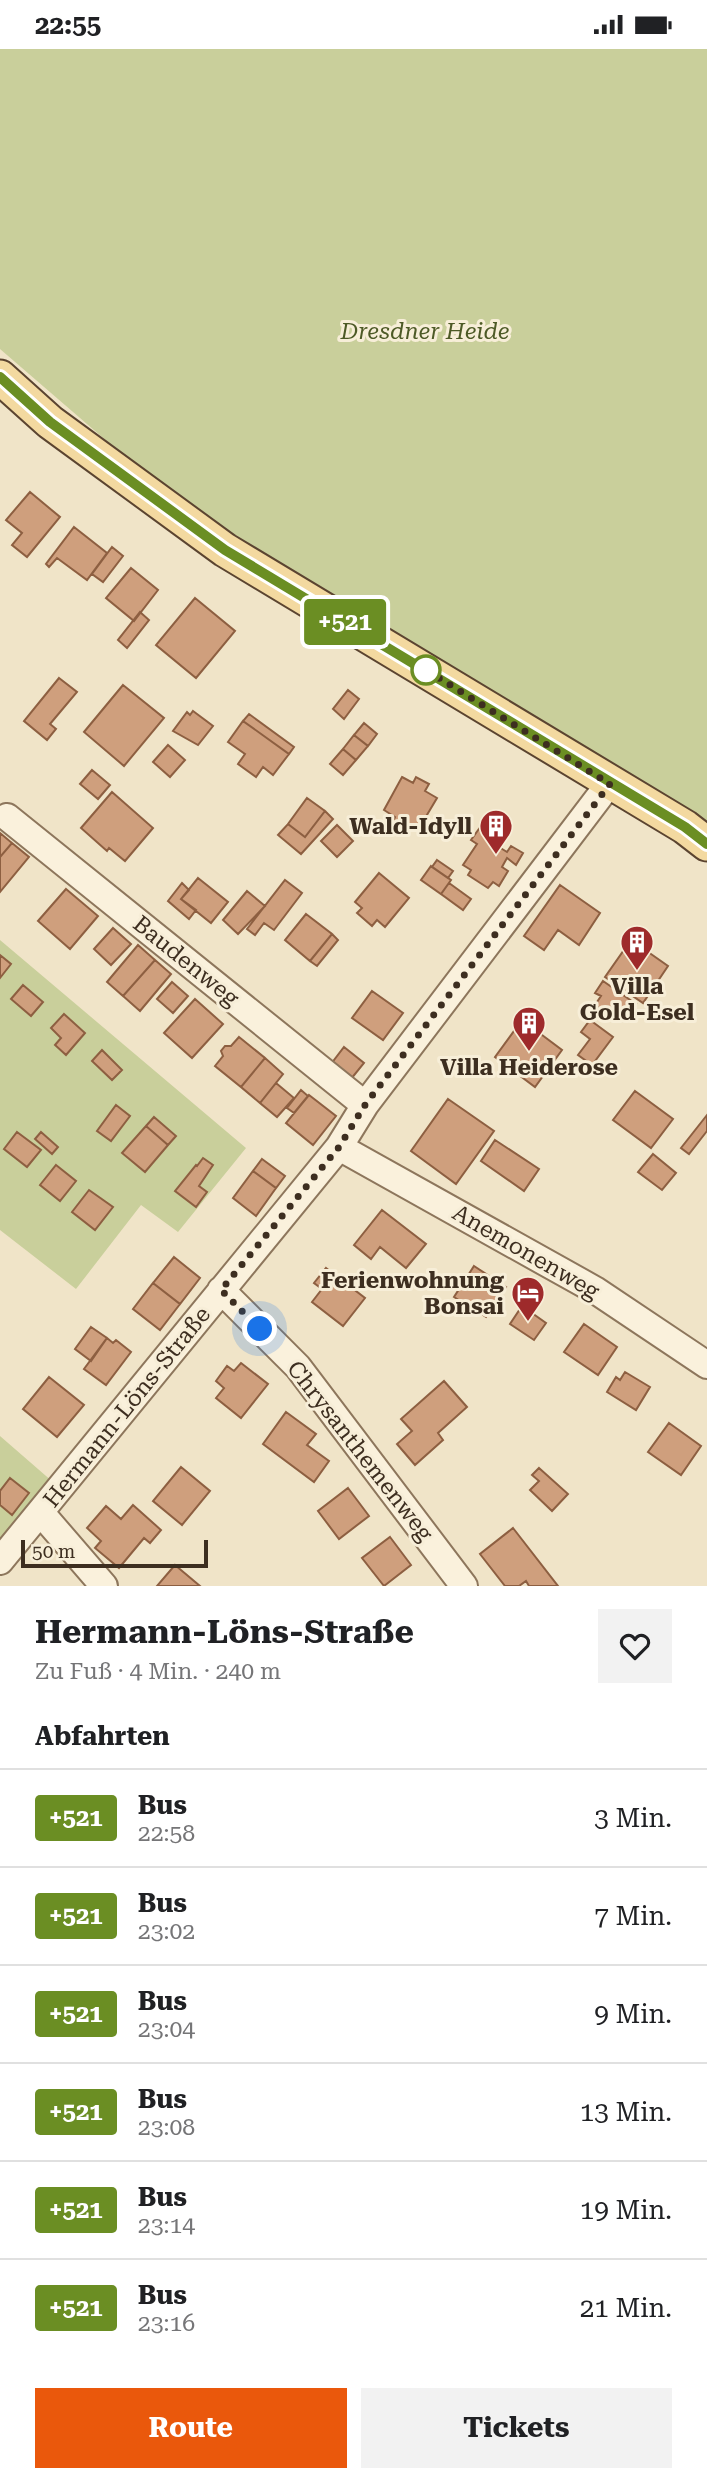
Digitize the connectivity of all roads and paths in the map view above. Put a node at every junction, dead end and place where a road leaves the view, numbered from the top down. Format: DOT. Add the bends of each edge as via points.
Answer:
graph roads {
  1 [pos="0,377"];
  2 [pos="610,784"];
  3 [pos="7,817"];
  4 [pos="707,844"];
  5 [pos="365,1105"];
  6 [pos="339,1147"];
  7 [pos="221,1290"];
  8 [pos="707,1365"];
  9 [pos="41,1513"];
  10 [pos="0,1561"];
  11 [pos="104,1586"];
  12 [pos="464,1586"];
  1 -- 2 [label="main road" via="50,422 225,550"];
  2 -- 4 [label="main road"];
  2 -- 5 [label="street, Hermann-Löns-Straße"];
  3 -- 5 [label="street, Baudenweg"];
  5 -- 6 [label="street, Hermann-Löns-Straße"];
  6 -- 7 [label="street, Hermann-Löns-Straße"];
  6 -- 8 [label="street, Anemonenweg" via="594,1290"];
  7 -- 9 [label="street, Hermann-Löns-Straße"];
  7 -- 12 [label="street, Chrysanthemenweg" via="298,1367"];
  9 -- 10 [label="street, Hermann-Löns-Straße"];
  9 -- 11 [label="street"];
}
